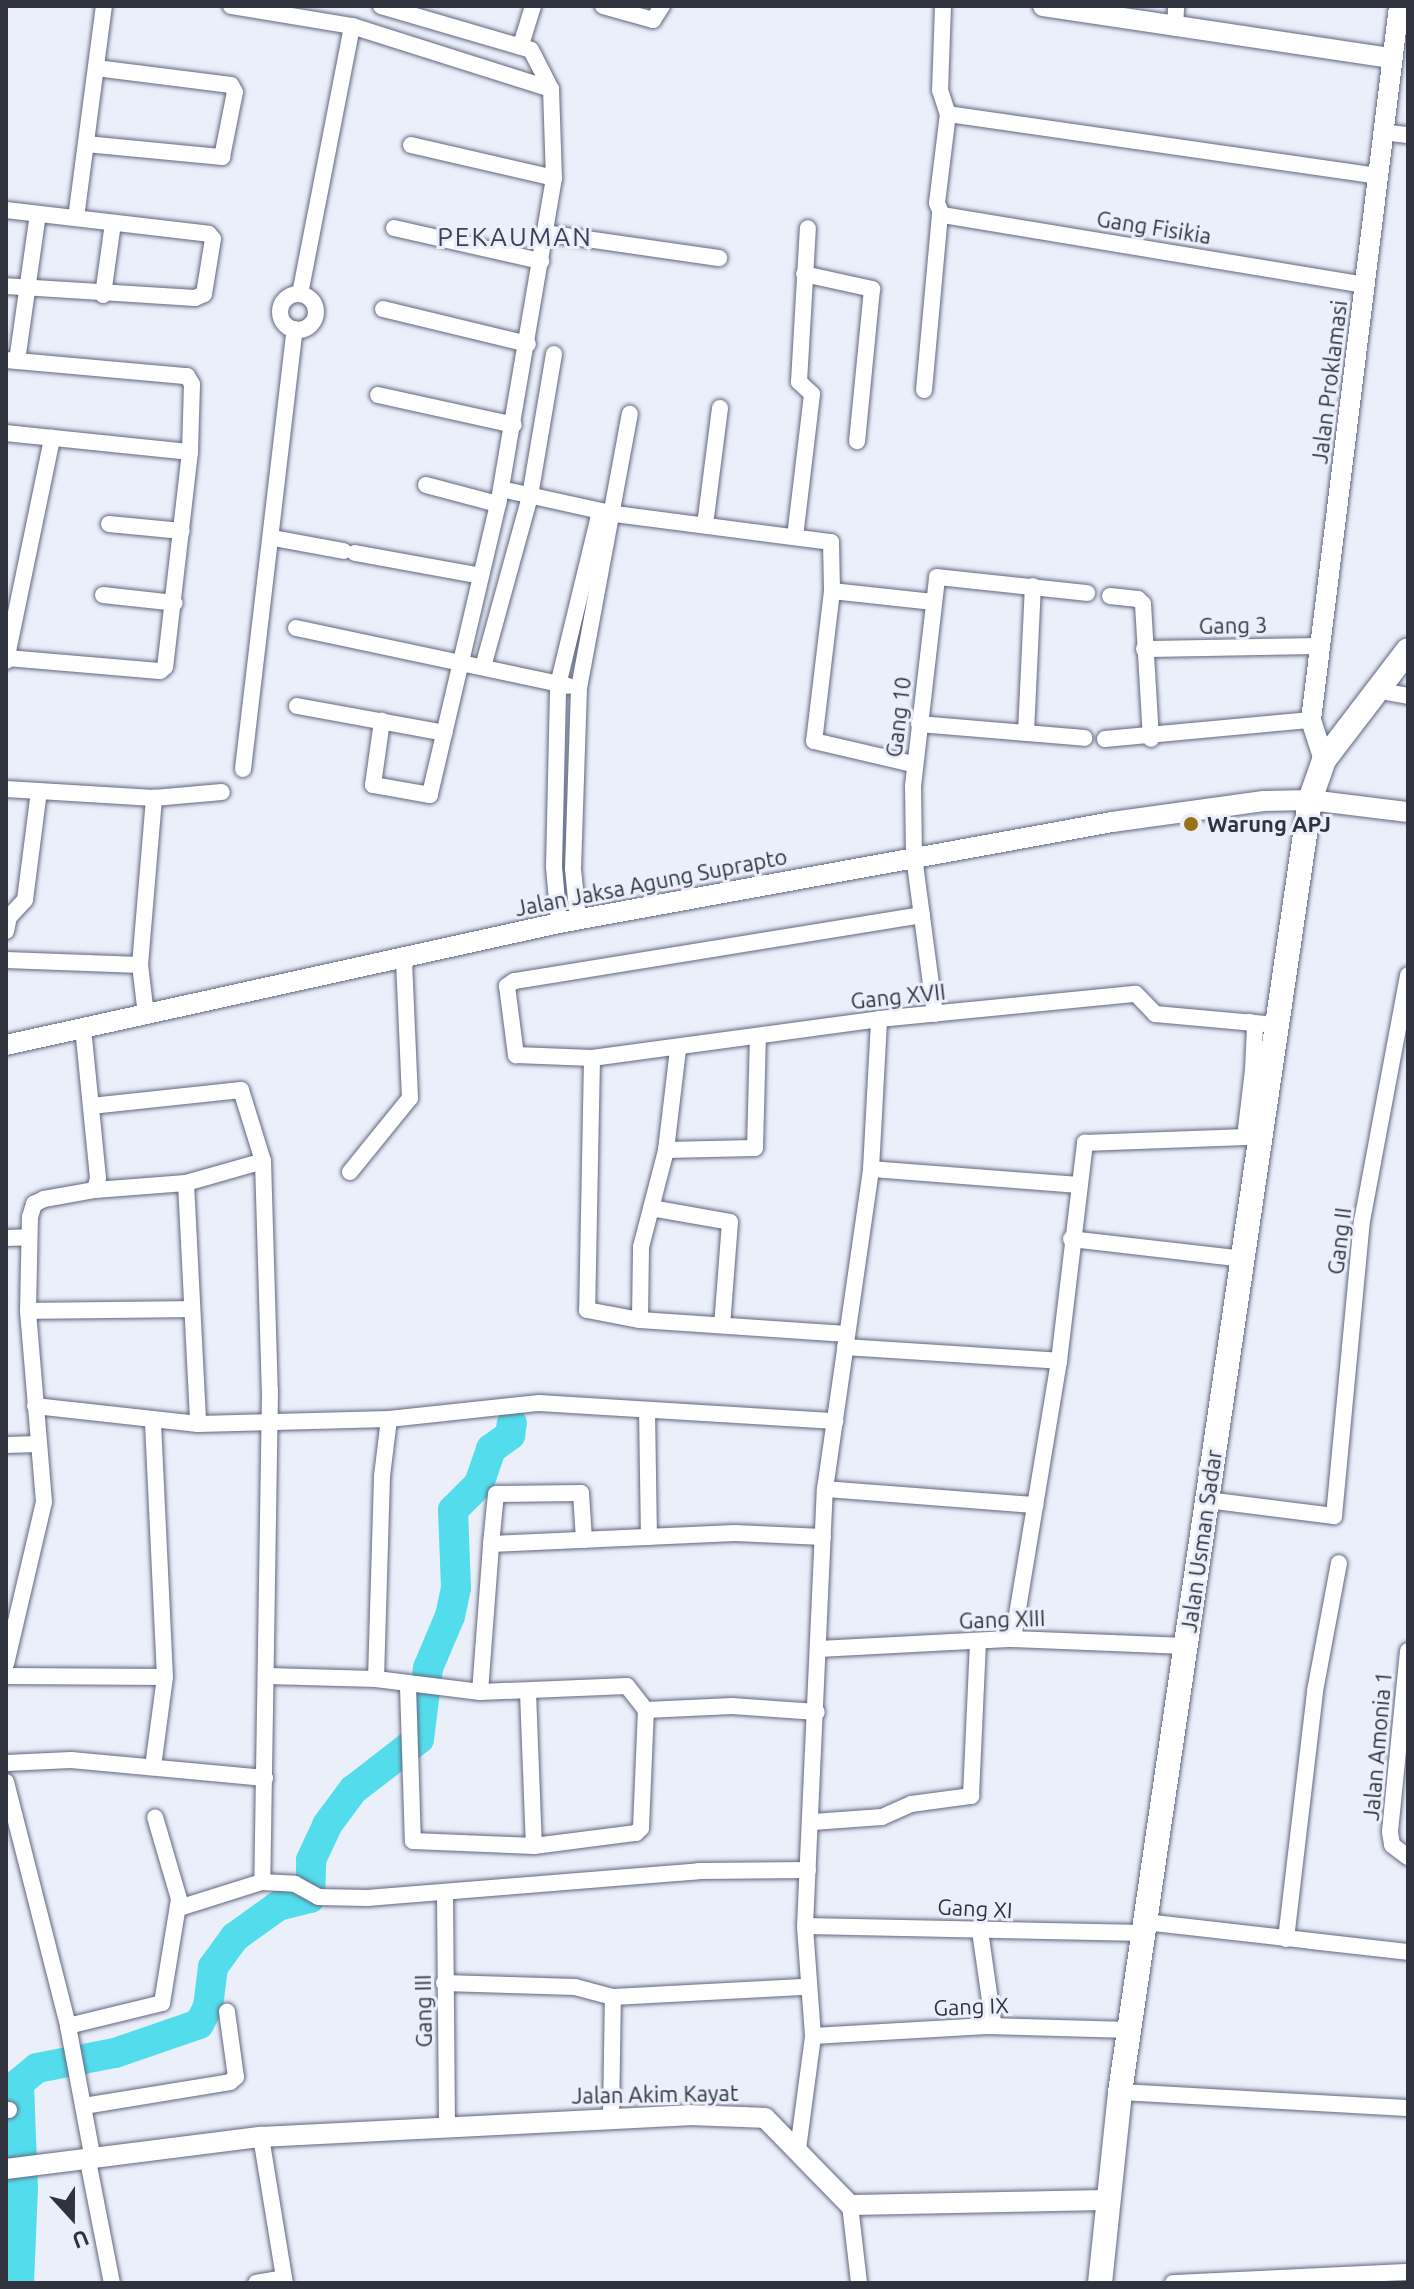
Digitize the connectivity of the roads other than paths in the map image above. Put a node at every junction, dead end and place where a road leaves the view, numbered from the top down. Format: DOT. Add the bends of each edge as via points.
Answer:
graph roads {
  1 [pos="104,6"];
  2 [pos="231,6"];
  3 [pos="379,6"];
  4 [pos="533,6"];
  5 [pos="603,6"];
  6 [pos="662,6"];
  7 [pos="943,6"];
  8 [pos="1043,6"];
  9 [pos="1176,6"];
  10 [pos="1399,6"];
  11 [pos="268,8"];
  12 [pos="414,10"];
  13 [pos="320,13"];
  14 [pos="352,26"];
  15 [pos="1175,28"];
  16 [pos="372,32"];
  17 [pos="1402,33"];
  18 [pos="521,45"];
  19 [pos="1391,58"];
  20 [pos="96,68"];
  21 [pos="551,89"];
  22 [pos="948,114"];
  23 [pos="1382,132"];
  24 [pos="1408,135"];
  25 [pos="86,144"];
  26 [pos="411,145"];
  27 [pos="1377,176"];
  28 [pos="554,178"];
  29 [pos="6,210"];
  30 [pos="939,211"];
  31 [pos="38,214"];
  32 [pos="76,218"];
  33 [pos="113,223"];
  34 [pos="394,228"];
  35 [pos="808,228"];
  36 [pos="545,233"];
  37 [pos="719,258"];
  38 [pos="541,261"];
  39 [pos="804,274"];
  40 [pos="1365,285"];
  41 [pos="6,286"];
  42 [pos="25,289"];
  43 [pos="103,295"];
  44 [pos="383,309"];
  45 [pos="528,344"];
  46 [pos="554,354"];
  47 [pos="11,360"];
  48 [pos="924,390"];
  49 [pos="378,395"];
  50 [pos="720,408"];
  51 [pos="630,414"];
  52 [pos="514,425"];
  53 [pos="6,433"];
  54 [pos="52,438"];
  55 [pos="857,441"];
  56 [pos="190,452"];
  57 [pos="426,485"];
  58 [pos="499,496"];
  59 [pos="530,496"];
  60 [pos="608,513"];
  61 [pos="109,524"];
  62 [pos="705,525"];
  63 [pos="182,531"];
  64 [pos="795,537"];
  65 [pos="273,538"];
  66 [pos="481,576"];
  67 [pos="1033,586"];
  68 [pos="832,591"];
  69 [pos="1087,593"];
  70 [pos="103,595"];
  71 [pos="1110,596"];
  72 [pos="933,602"];
  73 [pos="175,603"];
  74 [pos="296,628"];
  75 [pos="1322,646"];
  76 [pos="1144,649"];
  77 [pos="1408,650"];
  78 [pos="6,660"];
  79 [pos="461,662"];
  80 [pos="483,667"];
  81 [pos="558,685"];
  82 [pos="579,688"];
  83 [pos="1375,690"];
  84 [pos="1408,696"];
  85 [pos="297,706"];
  86 [pos="1311,720"];
  87 [pos="382,721"];
  88 [pos="919,724"];
  89 [pos="445,733"];
  90 [pos="1026,733"];
  91 [pos="1084,738"];
  92 [pos="1105,739"];
  93 [pos="1151,739"];
  94 [pos="1324,760"];
  95 [pos="913,764"];
  96 [pos="243,769"];
  97 [pos="6,789"];
  98 [pos="39,791"];
  99 [pos="222,792"];
  100 [pos="154,798"];
  101 [pos="1310,800"];
  102 [pos="1408,812"];
  103 [pos="914,856"];
  104 [pos="922,915"];
  105 [pos="569,921"];
  106 [pos="6,931"];
  107 [pos="404,959"];
  108 [pos="6,960"];
  109 [pos="140,965"];
  110 [pos="1408,975"];
  111 [pos="935,1014"];
  112 [pos="146,1015"];
  113 [pos="879,1019"];
  114 [pos="1250,1022"];
  115 [pos="1277,1025"];
  116 [pos="83,1027"];
  117 [pos="758,1037"];
  118 [pos="6,1045"];
  119 [pos="678,1049"];
  120 [pos="592,1058"];
  121 [pos="91,1106"];
  122 [pos="666,1150"];
  123 [pos="263,1161"];
  124 [pos="871,1169"];
  125 [pos="350,1172"];
  126 [pos="186,1183"];
  127 [pos="1077,1185"];
  128 [pos="95,1190"];
  129 [pos="651,1208"];
  130 [pos="29,1237"];
  131 [pos="6,1238"];
  132 [pos="1071,1239"];
  133 [pos="1243,1259"];
  134 [pos="190,1309"];
  135 [pos="28,1311"];
  136 [pos="640,1320"];
  137 [pos="722,1325"];
  138 [pos="846,1341"];
  139 [pos="1059,1361"];
  140 [pos="35,1406"];
  141 [pos="647,1410"];
  142 [pos="389,1419"];
  143 [pos="835,1421"];
  144 [pos="269,1422"];
  145 [pos="153,1423"];
  146 [pos="198,1424"];
  147 [pos="38,1444"];
  148 [pos="6,1445"];
  149 [pos="825,1489"];
  150 [pos="1207,1500"];
  151 [pos="1035,1505"];
  152 [pos="649,1537"];
  153 [pos="823,1537"];
  154 [pos="584,1540"];
  155 [pos="491,1544"];
  156 [pos="1339,1563"];
  157 [pos="1013,1639"];
  158 [pos="978,1642"];
  159 [pos="1186,1646"];
  160 [pos="819,1649"];
  161 [pos="1408,1651"];
  162 [pos="6,1664"];
  163 [pos="6,1676"];
  164 [pos="268,1676"];
  165 [pos="165,1677"];
  166 [pos="376,1679"];
  167 [pos="409,1686"];
  168 [pos="480,1692"];
  169 [pos="528,1692"];
  170 [pos="646,1710"];
  171 [pos="817,1712"];
  172 [pos="6,1763"];
  173 [pos="153,1767"];
  174 [pos="265,1778"];
  175 [pos="6,1782"];
  176 [pos="155,1817"];
  177 [pos="813,1822"];
  178 [pos="534,1846"];
  179 [pos="1408,1857"];
  180 [pos="808,1870"];
  181 [pos="262,1882"];
  182 [pos="445,1895"];
  183 [pos="179,1908"];
  184 [pos="805,1926"];
  185 [pos="1144,1928"];
  186 [pos="980,1931"];
  187 [pos="1286,1939"];
  188 [pos="1407,1952"];
  189 [pos="444,1983"];
  190 [pos="807,1987"];
  191 [pos="613,1997"];
  192 [pos="227,2012"];
  193 [pos="68,2026"];
  194 [pos="987,2026"];
  195 [pos="1130,2030"];
  196 [pos="813,2036"];
  197 [pos="1120,2092"];
  198 [pos="84,2106"];
  199 [pos="1408,2108"];
  200 [pos="611,2118"];
  201 [pos="447,2126"];
  202 [pos="261,2137"];
  203 [pos="798,2149"];
  204 [pos="90,2160"];
  205 [pos="6,2169"];
  206 [pos="1108,2200"];
  207 [pos="850,2205"];
  208 [pos="1408,2272"];
  209 [pos="285,2280"];
  210 [pos="112,2283"];
  211 [pos="256,2283"];
  212 [pos="859,2283"];
  213 [pos="1100,2283"];
  214 [pos="1173,2283"];
  1 -- 20 [label="street"];
  2 -- 11 [label="street"];
  3 -- 12 [label="street"];
  3 -- 16 [label="street"];
  4 -- 18 [label="street"];
  5 -- 6 [label="street" via="653,20"];
  7 -- 22 [label="street" via="940,90"];
  8 -- 15 [label="main road"];
  9 -- 15 [label="street"];
  10 -- 17 [label="main road, Jalan Proklamasi"];
  11 -- 13 [label="street"];
  12 -- 18 [label="street"];
  13 -- 14 [label="street"];
  14 -- 16 [label="street"];
  14 -- 65 [label="street" via="300,294 283,301 280,313 295,329"];
  15 -- 19 [label="main road"];
  16 -- 21 [label="street"];
  17 -- 19 [label="main road, Jalan Proklamasi"];
  18 -- 21 [label="street" via="537,57"];
  19 -- 23 [label="main road, Jalan Proklamasi"];
  20 -- 25 [label="street"];
  20 -- 25 [label="street" via="231,85 235,92 222,157"];
  21 -- 28 [label="street"];
  22 -- 27 [label="street"];
  22 -- 30 [label="street"];
  23 -- 24 [label="street"];
  23 -- 27 [label="main road, Jalan Proklamasi"];
  25 -- 32 [label="street"];
  26 -- 28 [label="street"];
  27 -- 40 [label="main road, Jalan Proklamasi"];
  28 -- 36 [label="street"];
  29 -- 31 [label="street"];
  30 -- 40 [label="street, Gang Fisikia"];
  30 -- 48 [label="street"];
  31 -- 32 [label="street"];
  31 -- 42 [label="street"];
  32 -- 33 [label="street"];
  33 -- 43 [label="street"];
  33 -- 43 [label="street" via="209,234 213,239 201,297"];
  34 -- 38 [label="street"];
  35 -- 39 [label="street"];
  36 -- 37 [label="street"];
  36 -- 38 [label="street"];
  38 -- 45 [label="street"];
  39 -- 55 [label="street" via="872,289"];
  39 -- 64 [label="street" via="799,382 812,394"];
  40 -- 75 [label="main road, Jalan Proklamasi"];
  41 -- 42 [label="street"];
  42 -- 43 [label="street"];
  42 -- 47 [label="street"];
  44 -- 45 [label="street"];
  45 -- 52 [label="street"];
  46 -- 59 [label="street"];
  47 -- 56 [label="street" via="190,378"];
  49 -- 52 [label="street"];
  50 -- 62 [label="street"];
  51 -- 60 [label="street"];
  52 -- 58 [label="street"];
  53 -- 54 [label="street"];
  54 -- 56 [label="street"];
  54 -- 78 [label="street"];
  56 -- 63 [label="street"];
  57 -- 58 [label="street"];
  58 -- 59 [label="street"];
  58 -- 66 [label="street"];
  59 -- 60 [label="street"];
  59 -- 80 [label="street"];
  60 -- 62 [label="street"];
  60 -- 81 [label="street"];
  60 -- 82 [label="street"];
  61 -- 63 [label="street"];
  62 -- 64 [label="street"];
  63 -- 73 [label="street"];
  64 -- 68 [label="street" via="834,544"];
  65 -- 66 [label="street"];
  65 -- 96 [label="street"];
  66 -- 79 [label="street"];
  67 -- 69 [label="street, Gang 10"];
  67 -- 72 [label="street, Gang 10" via="941,574"];
  67 -- 90 [label="street"];
  68 -- 72 [label="street"];
  68 -- 95 [label="street" via="814,741"];
  70 -- 73 [label="street"];
  71 -- 76 [label="street" via="1143,602"];
  72 -- 88 [label="street, Gang 10"];
  73 -- 78 [label="street" via="160,671"];
  74 -- 79 [label="street"];
  75 -- 76 [label="street, Gang 3"];
  75 -- 86 [label="main road, Jalan Proklamasi"];
  76 -- 93 [label="street"];
  77 -- 83 [label="highway, Jalan Usman Sadar"];
  79 -- 80 [label="street"];
  79 -- 89 [label="street"];
  80 -- 81 [label="street"];
  81 -- 82 [label="street"];
  81 -- 105 [label="street" via="554,867"];
  82 -- 105 [label="street"];
  83 -- 84 [label="street"];
  83 -- 94 [label="highway, Jalan Usman Sadar"];
  85 -- 87 [label="street"];
  86 -- 93 [label="street"];
  86 -- 94 [label="main road, Jalan Proklamasi"];
  87 -- 89 [label="street"];
  87 -- 89 [label="street" via="371,782 400,791 433,792"];
  88 -- 90 [label="street"];
  88 -- 95 [label="street, Gang 10"];
  90 -- 91 [label="street"];
  92 -- 93 [label="street"];
  94 -- 101 [label="highway, Jalan Usman Sadar"];
  95 -- 103 [label="street, Gang 10"];
  97 -- 98 [label="street"];
  98 -- 100 [label="street"];
  98 -- 106 [label="street" via="25,900 9,917"];
  99 -- 100 [label="street"];
  100 -- 109 [label="street"];
  101 -- 102 [label="main road, Jalan Jaksa Agung Suprapto"];
  101 -- 103 [label="main road, Jalan Jaksa Agung Suprapto" via="1240,803"];
  101 -- 115 [label="highway, Jalan Usman Sadar"];
  103 -- 104 [label="street, Gang 10"];
  103 -- 105 [label="main road, Jalan Jaksa Agung Suprapto"];
  104 -- 111 [label="street, Gang 10"];
  104 -- 120 [label="street, Gang XVII" via="507,986 516,1055"];
  105 -- 107 [label="main road, Jalan Jaksa Agung Suprapto"];
  107 -- 112 [label="main road, Jalan Jaksa Agung Suprapto"];
  107 -- 125 [label="street" via="410,1098"];
  108 -- 109 [label="street"];
  109 -- 112 [label="street"];
  110 -- 150 [label="street, Gang II" via="1362,1221 1334,1516"];
  111 -- 113 [label="street, Gang XVII"];
  111 -- 114 [label="street, Gang XVII" via="1136,994 1155,1014"];
  112 -- 116 [label="main road, Jalan Jaksa Agung Suprapto"];
  113 -- 117 [label="street, Gang XVII"];
  113 -- 124 [label="street"];
  114 -- 115 [label="street, Gang XVII"];
  114 -- 127 [label="street" via="1255,1028 1247,1135 1087,1141"];
  115 -- 133 [label="highway, Jalan Usman Sadar"];
  116 -- 118 [label="main road, Jalan Jaksa Agung Suprapto"];
  116 -- 121 [label="street"];
  117 -- 119 [label="street, Gang XVII"];
  117 -- 122 [label="street" via="755,1148"];
  119 -- 120 [label="street, Gang XVII"];
  119 -- 122 [label="street"];
  120 -- 136 [label="street" via="587,1306 589,1312"];
  121 -- 123 [label="street" via="241,1090"];
  121 -- 128 [label="street" via="99,1161"];
  122 -- 129 [label="street"];
  123 -- 126 [label="street"];
  123 -- 144 [label="street"];
  124 -- 127 [label="street"];
  124 -- 138 [label="street"];
  126 -- 128 [label="street"];
  126 -- 134 [label="street"];
  127 -- 132 [label="street"];
  128 -- 130 [label="street" via="34,1204"];
  129 -- 136 [label="street" via="641,1247"];
  129 -- 137 [label="street" via="730,1222"];
  130 -- 131 [label="street"];
  130 -- 135 [label="street"];
  132 -- 133 [label="street"];
  132 -- 139 [label="street"];
  133 -- 150 [label="highway, Jalan Usman Sadar"];
  134 -- 135 [label="street"];
  134 -- 146 [label="street"];
  135 -- 140 [label="street"];
  136 -- 137 [label="street"];
  137 -- 138 [label="street"];
  138 -- 139 [label="street"];
  138 -- 143 [label="street"];
  139 -- 151 [label="street"];
  140 -- 145 [label="street"];
  140 -- 147 [label="street"];
  141 -- 142 [label="street" via="539,1403"];
  141 -- 143 [label="street"];
  141 -- 152 [label="street"];
  142 -- 144 [label="street"];
  142 -- 166 [label="street" via="382,1476"];
  143 -- 149 [label="street"];
  144 -- 146 [label="street"];
  144 -- 164 [label="street"];
  145 -- 146 [label="street"];
  145 -- 165 [label="street"];
  147 -- 148 [label="street"];
  147 -- 162 [label="street" via="44,1502"];
  149 -- 151 [label="street"];
  149 -- 153 [label="street"];
  150 -- 159 [label="highway, Jalan Usman Sadar"];
  151 -- 157 [label="street"];
  152 -- 153 [label="street"];
  152 -- 154 [label="street"];
  153 -- 160 [label="street"];
  154 -- 155 [label="street"];
  154 -- 155 [label="street" via="581,1493 496,1494"];
  155 -- 168 [label="street"];
  156 -- 187 [label="street" via="1315,1691"];
  157 -- 158 [label="street, Gang XIII"];
  157 -- 159 [label="street, Gang XIII"];
  158 -- 160 [label="street, Gang XIII"];
  158 -- 177 [label="street" via="971,1796 911,1804 882,1817"];
  159 -- 185 [label="highway, Jalan Usman Sadar"];
  160 -- 171 [label="street"];
  161 -- 179 [label="street, Jalan Amonia 1" via="1392,1845"];
  163 -- 165 [label="street"];
  164 -- 166 [label="street"];
  164 -- 174 [label="street"];
  165 -- 173 [label="street"];
  166 -- 167 [label="street"];
  167 -- 168 [label="street"];
  167 -- 178 [label="street" via="413,1841"];
  168 -- 169 [label="street"];
  169 -- 170 [label="street" via="627,1686"];
  169 -- 178 [label="street"];
  170 -- 171 [label="street" via="732,1706"];
  170 -- 178 [label="street" via="639,1831"];
  171 -- 177 [label="street"];
  172 -- 173 [label="street" via="71,1760"];
  173 -- 174 [label="street"];
  174 -- 181 [label="street"];
  175 -- 193 [label="street"];
  176 -- 183 [label="street"];
  177 -- 180 [label="street"];
  180 -- 182 [label="street" via="699,1871"];
  180 -- 184 [label="street"];
  181 -- 182 [label="street" via="295,1884 318,1897"];
  181 -- 183 [label="street"];
  182 -- 189 [label="street, Gang III"];
  183 -- 193 [label="street" via="162,2003"];
  184 -- 186 [label="street, Gang XI"];
  184 -- 190 [label="street"];
  185 -- 186 [label="street, Gang XI"];
  185 -- 187 [label="street, Gang XI"];
  185 -- 195 [label="highway, Jalan Usman Sadar"];
  186 -- 194 [label="street" via="993,2021"];
  187 -- 188 [label="street, Gang XI"];
  189 -- 191 [label="street" via="575,1987"];
  189 -- 201 [label="street, Gang III"];
  190 -- 191 [label="street"];
  190 -- 196 [label="street"];
  191 -- 200 [label="street"];
  192 -- 198 [label="street" via="236,2077 230,2082"];
  193 -- 198 [label="street"];
  194 -- 195 [label="street, Gang IX"];
  194 -- 196 [label="street, Gang IX"];
  195 -- 197 [label="highway, Jalan Usman Sadar"];
  196 -- 203 [label="street"];
  197 -- 199 [label="street"];
  197 -- 206 [label="highway, Jalan Usman Sadar"];
  198 -- 204 [label="street"];
  200 -- 201 [label="main road, Jalan Akim Kayat"];
  200 -- 203 [label="main road, Jalan Akim Kayat" via="761,2117"];
  201 -- 202 [label="main road, Jalan Akim Kayat"];
  202 -- 204 [label="main road, Jalan Akim Kayat"];
  202 -- 209 [label="street"];
  203 -- 207 [label="main road, Jalan Akim Kayat" via="836,2196"];
  204 -- 205 [label="main road, Jalan Akim Kayat"];
  204 -- 210 [label="street"];
  206 -- 207 [label="main road"];
  206 -- 213 [label="highway, Jalan Usman Sadar"];
  207 -- 212 [label="street"];
  208 -- 214 [label="street"];
  209 -- 211 [label="street"];
}
